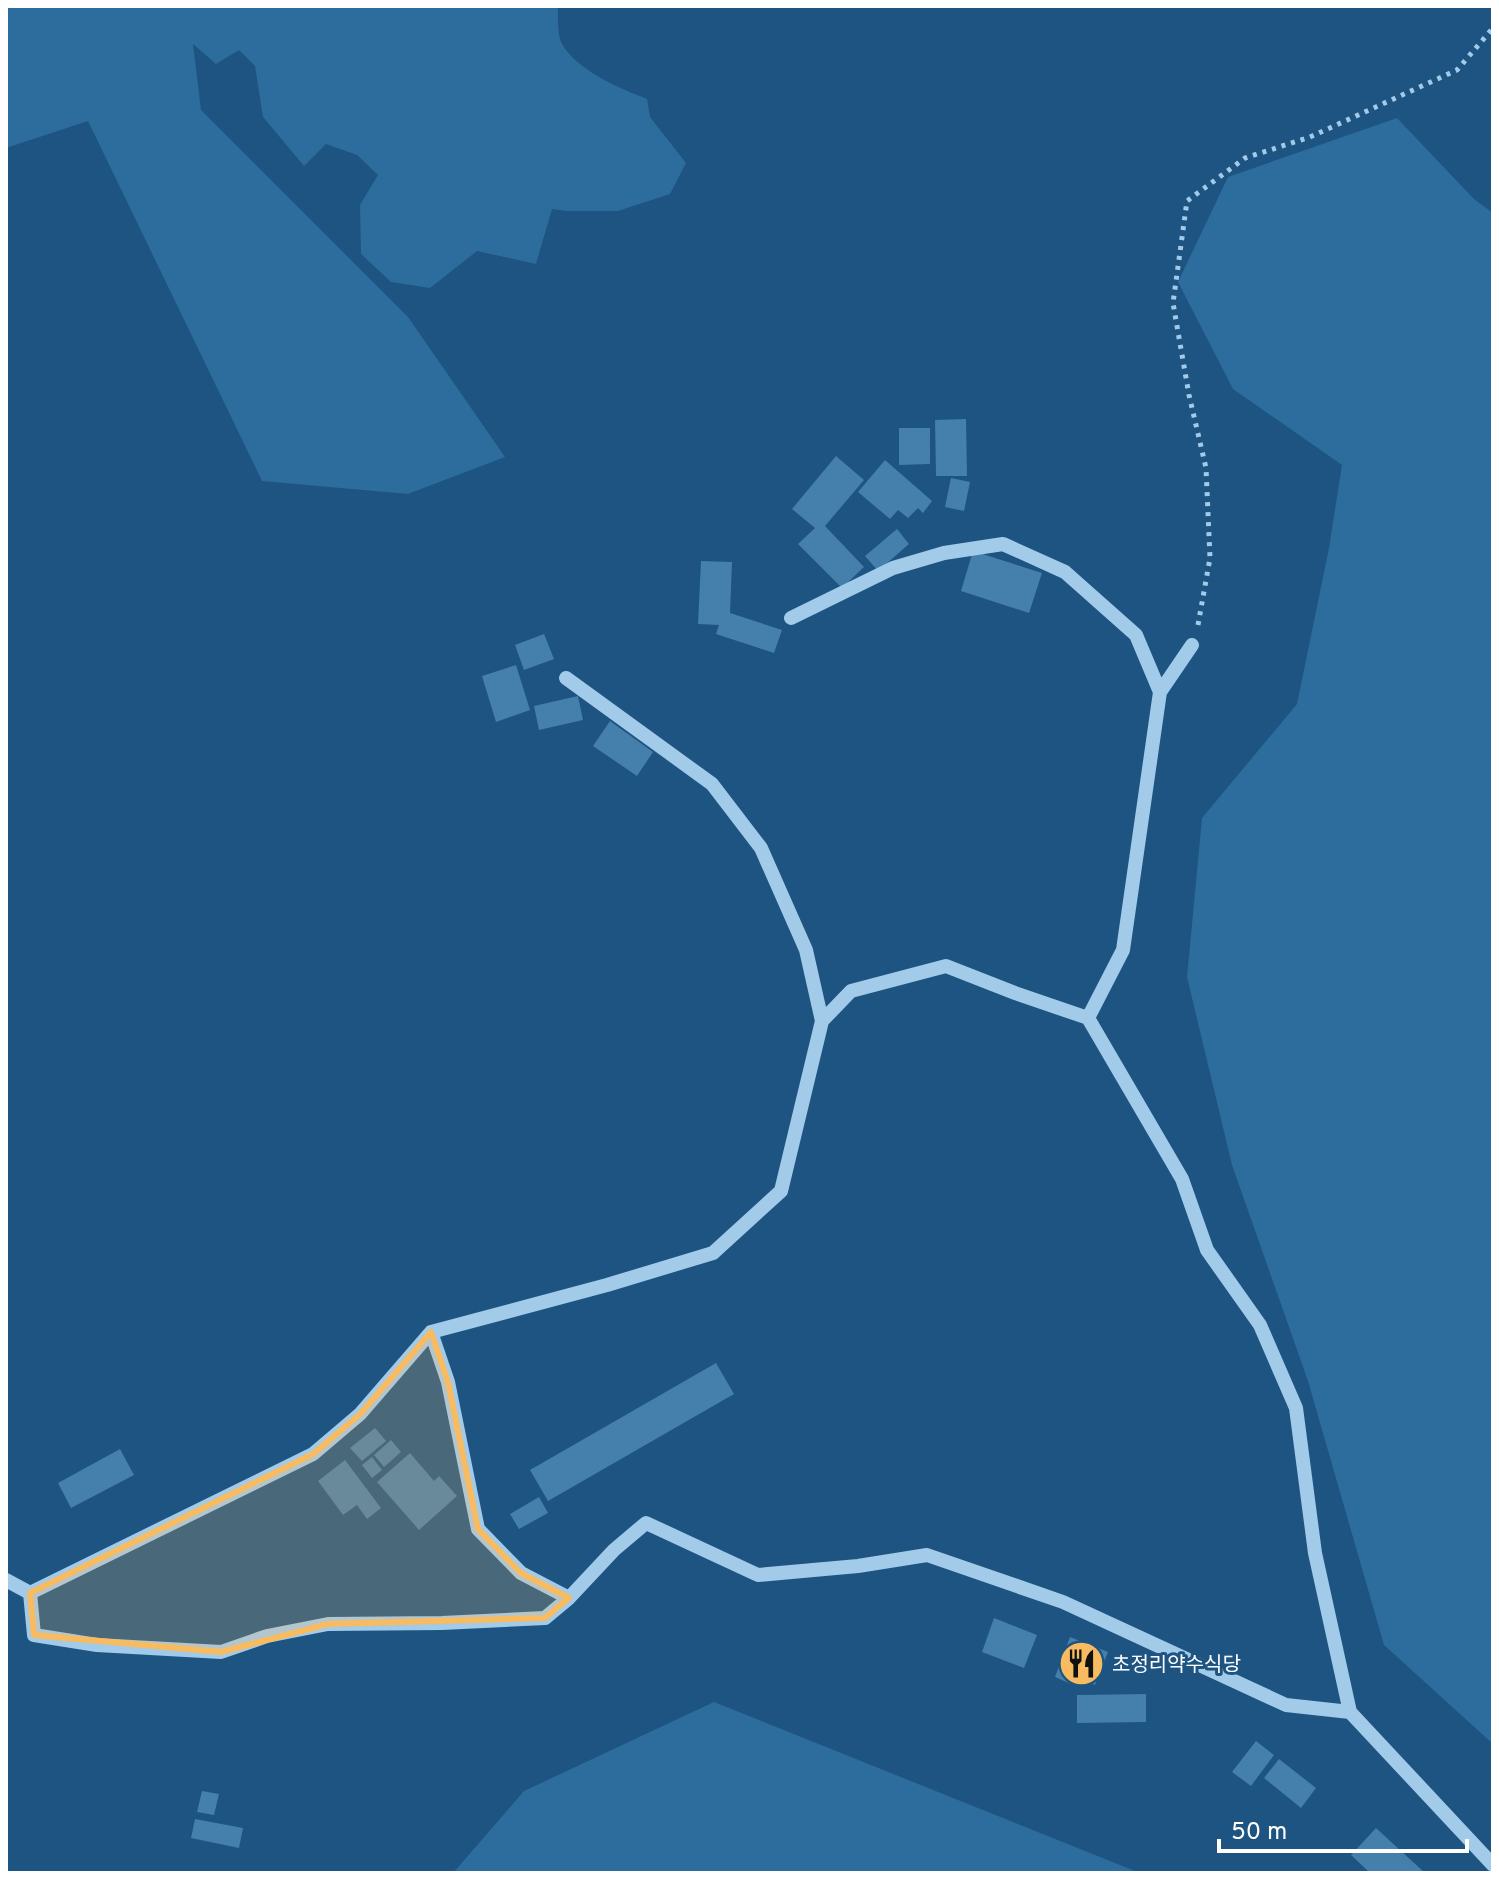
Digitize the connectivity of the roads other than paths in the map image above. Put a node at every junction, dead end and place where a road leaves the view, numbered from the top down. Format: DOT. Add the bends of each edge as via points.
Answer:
graph roads {
  1 [pos="791,618"];
  2 [pos="1192,645"];
  3 [pos="566,678"];
  4 [pos="1160,692"];
  5 [pos="1088,1018"];
  6 [pos="822,1021"];
  7 [pos="431,1332"];
  8 [pos="6,1580"];
  9 [pos="30,1593"];
  10 [pos="569,1598"];
  11 [pos="1350,1712"];
  12 [pos="1493,1865"];
  1 -- 4 [label="street" via="893,568 1003,544 1065,572 1136,635"];
  2 -- 4 [label="street"];
  3 -- 6 [label="street" via="712,784 761,848 806,950"];
  4 -- 5 [label="street" via="1123,950"];
  5 -- 6 [label="street" via="946,966 851,991"];
  5 -- 11 [label="street" via="1182,1179 1207,1250 1260,1325 1296,1408 1315,1553"];
  6 -- 7 [label="street" via="781,1191 713,1253"];
  7 -- 9 [label="street" via="360,1414 313,1454"];
  7 -- 10 [label="street" via="448,1382 478,1529 521,1573"];
  8 -- 9 [label="street"];
  9 -- 10 [label="street" via="34,1635 97,1645 221,1652 328,1624 545,1618"];
  10 -- 11 [label="street" via="646,1523 758,1575 927,1555 1063,1602 1286,1705"];
  11 -- 12 [label="street"];
}
